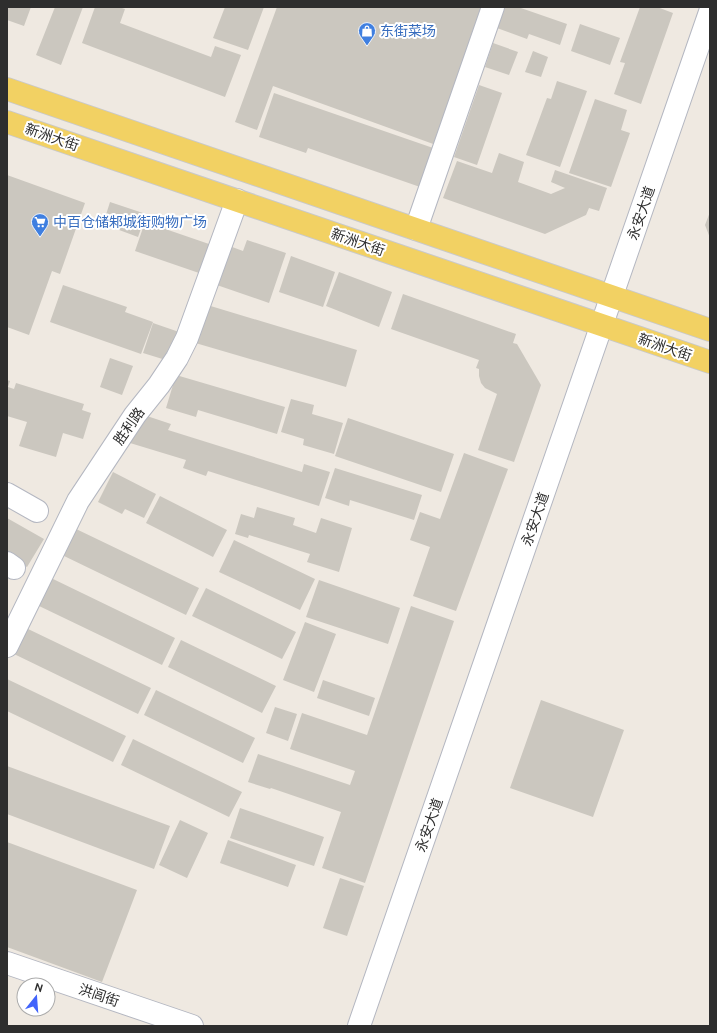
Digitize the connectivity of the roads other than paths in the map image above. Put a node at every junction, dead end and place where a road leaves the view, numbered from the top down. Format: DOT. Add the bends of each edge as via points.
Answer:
graph roads {
  1 [pos="493,7"];
  2 [pos="710,12"];
  3 [pos="7,90"];
  4 [pos="7,122"];
  5 [pos="237,200"];
  6 [pos="416,229"];
  7 [pos="612,296"];
  8 [pos="602,325"];
  9 [pos="710,330"];
  10 [pos="710,362"];
  11 [pos="7,494"];
  12 [pos="37,511"];
  13 [pos="7,646"];
  14 [pos="7,963"];
  15 [pos="192,1026"];
  16 [pos="359,1026"];
  1 -- 6 [label="street"];
  2 -- 7 [label="street, 永安大道"];
  3 -- 6 [label="main road"];
  4 -- 5 [label="main road, 新洲大街"];
  5 -- 8 [label="main road, 新洲大街"];
  5 -- 13 [label="street, 胜利路" via="187,338 177,358 78,501"];
  6 -- 7 [label="main road"];
  7 -- 8 [label="street, 永安大道"];
  7 -- 9 [label="main road"];
  8 -- 10 [label="main road, 新洲大街"];
  8 -- 16 [label="street, 永安大道"];
  11 -- 12 [label="street"];
  14 -- 15 [label="street, 洪闾街"];
}
